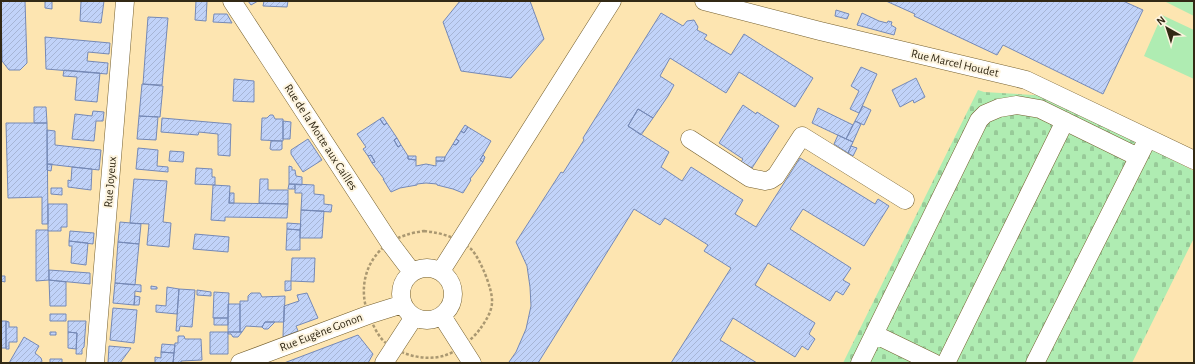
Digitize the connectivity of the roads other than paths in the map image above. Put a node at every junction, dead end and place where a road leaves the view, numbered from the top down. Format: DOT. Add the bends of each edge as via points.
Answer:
graph roads {
  1 [pos="125,1"];
  2 [pos="232,1"];
  3 [pos="612,1"];
  4 [pos="704,1"];
  5 [pos="1065,121"];
  6 [pos="1148,137"];
  7 [pos="690,139"];
  8 [pos="1138,157"];
  9 [pos="1194,160"];
  10 [pos="904,200"];
  11 [pos="441,271"];
  12 [pos="412,272"];
  13 [pos="409,310"];
  14 [pos="442,316"];
  15 [pos="874,334"];
  16 [pos="95,363"];
  17 [pos="240,363"];
  18 [pos="384,363"];
  19 [pos="472,363"];
  20 [pos="860,363"];
  21 [pos="934,363"];
  22 [pos="946,363"];
  23 [pos="1035,363"];
  1 -- 16 [label="street, Rue Joyeux"];
  2 -- 12 [label="street, Rue de la Motte aux Cailles" via="390,243"];
  3 -- 11 [label="street"];
  4 -- 6 [label="street, Rue Marcel Houdet" via="1026,80"];
  5 -- 8 [label="street"];
  5 -- 15 [label="street" via="1040,109 1017,105 985,114"];
  5 -- 22 [label="street"];
  6 -- 8 [label="street"];
  6 -- 9 [label="street, Rue Marcel Houdet"];
  7 -- 10 [label="street" via="750,178 764,181 776,176 802,136"];
  8 -- 23 [label="street"];
  11 -- 12 [label="street" via="426,267"];
  11 -- 14 [label="street" via="448,277 454,293 449,310"];
  12 -- 13 [label="street" via="402,286 401,295"];
  13 -- 14 [label="street" via="428,320"];
  13 -- 17 [label="street, Rue Eugène Gonon" via="368,315"];
  13 -- 18 [label="street"];
  14 -- 19 [label="street"];
  15 -- 20 [label="street"];
  15 -- 21 [label="street"];
}
